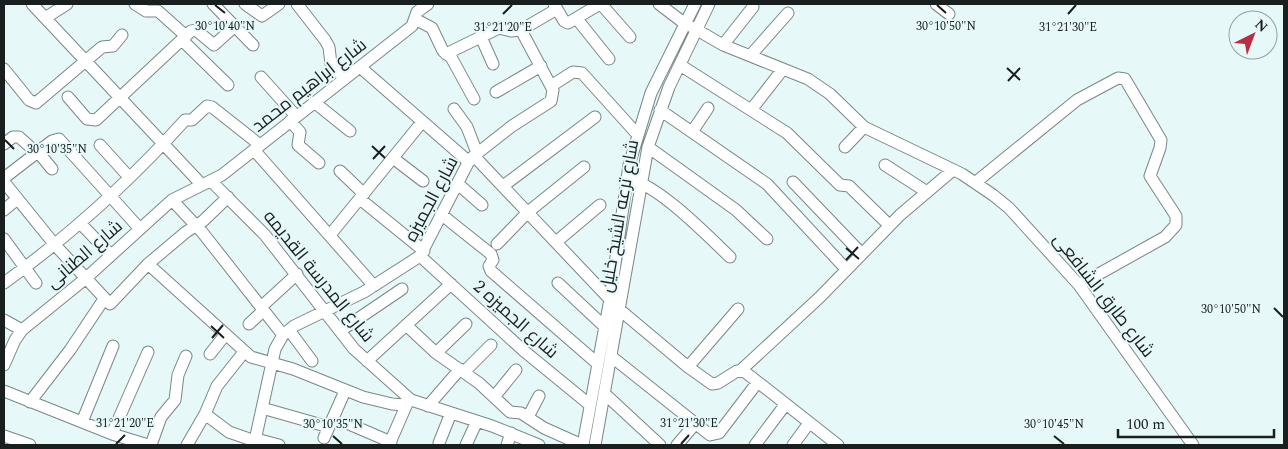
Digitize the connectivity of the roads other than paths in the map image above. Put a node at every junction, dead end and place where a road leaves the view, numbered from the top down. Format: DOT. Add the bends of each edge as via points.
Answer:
graph roads {
  1 [pos="32,4"];
  2 [pos="67,4"];
  3 [pos="135,4"];
  4 [pos="245,4"];
  5 [pos="280,4"];
  6 [pos="312,4"];
  7 [pos="428,4"];
  8 [pos="600,4"];
  9 [pos="659,4"];
  10 [pos="695,4"];
  11 [pos="709,4"];
  12 [pos="936,4"];
  13 [pos="217,5"];
  14 [pos="555,6"];
  15 [pos="299,7"];
  16 [pos="753,7"];
  17 [pos="788,13"];
  18 [pos="948,14"];
  19 [pos="45,18"];
  20 [pos="577,18"];
  21 [pos="416,19"];
  22 [pos="686,24"];
  23 [pos="235,26"];
  24 [pos="521,30"];
  25 [pos="697,30"];
  26 [pos="122,35"];
  27 [pos="481,37"];
  28 [pos="630,37"];
  29 [pos="184,38"];
  30 [pos="254,45"];
  31 [pos="723,45"];
  32 [pos="446,54"];
  33 [pos="750,56"];
  34 [pos="609,59"];
  35 [pos="87,61"];
  36 [pos="492,64"];
  37 [pos="680,65"];
  38 [pos="541,66"];
  39 [pos="360,67"];
  40 [pos="783,69"];
  41 [pos="5,74"];
  42 [pos="261,77"];
  43 [pos="344,78"];
  44 [pos="228,85"];
  45 [pos="551,86"];
  46 [pos="496,92"];
  47 [pos="68,96"];
  48 [pos="120,99"];
  49 [pos="474,99"];
  50 [pos="314,102"];
  51 [pos="708,108"];
  52 [pos="454,109"];
  53 [pos="660,110"];
  54 [pos="751,110"];
  55 [pos="595,117"];
  56 [pos="293,118"];
  57 [pos="422,122"];
  58 [pos="864,126"];
  59 [pos="350,131"];
  60 [pos="692,132"];
  61 [pos="638,134"];
  62 [pos="4,144"];
  63 [pos="163,144"];
  64 [pos="100,145"];
  65 [pos="257,147"];
  66 [pos="648,147"];
  67 [pos="845,147"];
  68 [pos="37,152"];
  69 [pos="473,157"];
  70 [pos="393,158"];
  71 [pos="319,163"];
  72 [pos="885,165"];
  73 [pos="584,167"];
  74 [pos="52,169"];
  75 [pos="953,170"];
  76 [pos="340,171"];
  77 [pos="129,177"];
  78 [pos="4,178"];
  79 [pos="627,179"];
  80 [pos="423,181"];
  81 [pos="4,182"];
  82 [pos="640,182"];
  83 [pos="793,182"];
  84 [pos="976,182"];
  85 [pos="207,184"];
  86 [pos="458,184"];
  87 [pos="503,186"];
  88 [pos="927,192"];
  89 [pos="109,195"];
  90 [pos="362,196"];
  91 [pos="228,197"];
  92 [pos="16,200"];
  93 [pos="172,200"];
  94 [pos="600,204"];
  95 [pos="482,205"];
  96 [pos="4,210"];
  97 [pos="528,212"];
  98 [pos="442,215"];
  99 [pos="80,223"];
  100 [pos="889,225"];
  101 [pos="196,226"];
  102 [pos="140,229"];
  103 [pos="330,235"];
  104 [pos="4,239"];
  105 [pos="767,239"];
  106 [pos="556,242"];
  107 [pos="496,244"];
  108 [pos="55,246"];
  109 [pos="422,254"];
  110 [pos="862,254"];
  111 [pos="111,255"];
  112 [pos="730,257"];
  113 [pos="148,264"];
  114 [pos="25,268"];
  115 [pos="846,269"];
  116 [pos="297,274"];
  117 [pos="85,279"];
  118 [pos="4,283"];
  119 [pos="558,283"];
  120 [pos="36,284"];
  121 [pos="451,284"];
  122 [pos="1079,285"];
  123 [pos="374,286"];
  124 [pos="402,289"];
  125 [pos="610,299"];
  126 [pos="107,301"];
  127 [pos="263,309"];
  128 [pos="738,309"];
  129 [pos="620,310"];
  130 [pos="324,311"];
  131 [pos="4,320"];
  132 [pos="249,324"];
  133 [pos="466,324"];
  134 [pos="406,325"];
  135 [pos="605,327"];
  136 [pos="22,330"];
  137 [pos="286,332"];
  138 [pos="340,332"];
  139 [pos="225,335"];
  140 [pos="492,345"];
  141 [pos="113,346"];
  142 [pos="148,352"];
  143 [pos="244,352"];
  144 [pos="436,353"];
  145 [pos="210,354"];
  146 [pos="186,356"];
  147 [pos="612,357"];
  148 [pos="312,361"];
  149 [pos="367,361"];
  150 [pos="272,363"];
  151 [pos="598,364"];
  152 [pos="4,365"];
  153 [pos="688,367"];
  154 [pos="516,370"];
  155 [pos="462,371"];
  156 [pos="740,371"];
  157 [pos="757,383"];
  158 [pos="4,391"];
  159 [pos="345,391"];
  160 [pos="605,394"];
  161 [pos="539,396"];
  162 [pos="494,397"];
  163 [pos="30,402"];
  164 [pos="408,402"];
  165 [pos="590,405"];
  166 [pos="785,405"];
  167 [pos="428,406"];
  168 [pos="262,408"];
  169 [pos="451,413"];
  170 [pos="205,414"];
  171 [pos="528,417"];
  172 [pos="477,421"];
  173 [pos="82,422"];
  174 [pos="809,422"];
  175 [pos="349,424"];
  176 [pos="695,424"];
  177 [pos="329,427"];
  178 [pos="511,433"];
  179 [pos="112,434"];
  180 [pos="4,436"];
  181 [pos="324,438"];
  182 [pos="255,442"];
  183 [pos="439,443"];
  184 [pos="24,444"];
  185 [pos="390,444"];
  186 [pos="150,445"];
  187 [pos="187,445"];
  188 [pos="279,445"];
  189 [pos="466,445"];
  190 [pos="507,445"];
  191 [pos="539,445"];
  192 [pos="583,445"];
  193 [pos="595,445"];
  194 [pos="660,445"];
  195 [pos="677,445"];
  196 [pos="755,445"];
  197 [pos="794,445"];
  198 [pos="837,445"];
  199 [pos="1193,445"];
  1 -- 19 [label="street, شارع المدرسة القديمه"];
  2 -- 19 [label="street"];
  3 -- 29 [label="street" via="146,11 158,11"];
  4 -- 5 [label="street" via="264,16"];
  6 -- 15 [label="street"];
  7 -- 21 [label="street, شارع ابراهيم محمد" via="417,12"];
  8 -- 20 [label="street"];
  8 -- 28 [label="street"];
  9 -- 22 [label="street, شارع طارق الشافعى"];
  10 -- 22 [label="street, شارع ترعه الشيخ خليل"];
  11 -- 25 [label="street, شارع ترعه الشيخ خليل"];
  12 -- 18 [label="street"];
  13 -- 23 [label="street"];
  14 -- 20 [label="street" via="566,23"];
  14 -- 24 [label="street"];
  15 -- 43 [label="street" via="329,47 331,64"];
  16 -- 31 [label="street"];
  17 -- 33 [label="street"];
  19 -- 35 [label="street, شارع المدرسة القديمه"];
  20 -- 34 [label="street"];
  21 -- 32 [label="street" via="432,28"];
  21 -- 39 [label="street, شارع ابراهيم محمد" via="412,26"];
  22 -- 25 [label="street, شارع طارق الشافعى"];
  22 -- 61 [label="street, شارع ترعه الشيخ خليل" via="652,93"];
  23 -- 29 [label="street" via="216,45 196,30"];
  23 -- 30 [label="street"];
  24 -- 27 [label="street" via="501,28"];
  24 -- 38 [label="street"];
  25 -- 31 [label="street, شارع طارق الشافعى"];
  25 -- 37 [label="street, شارع ترعه الشيخ خليل"];
  26 -- 35 [label="street" via="113,46 103,46"];
  27 -- 32 [label="street"];
  27 -- 36 [label="street"];
  29 -- 44 [label="street"];
  29 -- 48 [label="street"];
  31 -- 33 [label="street, شارع طارق الشافعى"];
  32 -- 49 [label="street" via="451,57"];
  33 -- 40 [label="street, شارع طارق الشافعى"];
  35 -- 41 [label="street" via="36,103 29,100"];
  35 -- 48 [label="street, شارع المدرسة القديمه"];
  37 -- 53 [label="street, شارع ترعه الشيخ خليل"];
  37 -- 54 [label="street"];
  38 -- 45 [label="street"];
  38 -- 46 [label="street"];
  39 -- 43 [label="street, شارع ابراهيم محمد"];
  39 -- 57 [label="street"];
  40 -- 54 [label="street"];
  40 -- 58 [label="street, شارع طارق الشافعى" via="819,86"];
  42 -- 56 [label="street"];
  43 -- 50 [label="street, شارع ابراهيم محمد"];
  45 -- 61 [label="street" via="573,72 582,73"];
  45 -- 69 [label="street" via="551,101"];
  47 -- 48 [label="street" via="92,121 99,119"];
  48 -- 63 [label="street, شارع المدرسة القديمه"];
  50 -- 56 [label="street, شارع ابراهيم محمد"];
  50 -- 59 [label="street"];
  51 -- 60 [label="street"];
  52 -- 69 [label="street" via="467,127"];
  53 -- 60 [label="street"];
  53 -- 66 [label="street, شارع ترعه الشيخ خليل"];
  54 -- 100 [label="street" via="797,142 840,185 850,186"];
  55 -- 87 [label="street"];
  56 -- 65 [label="street, شارع ابراهيم محمد"];
  56 -- 71 [label="street" via="300,132 298,146"];
  57 -- 69 [label="street"];
  57 -- 70 [label="street"];
  58 -- 67 [label="street"];
  58 -- 75 [label="street, شارع طارق الشافعى"];
  60 -- 115 [label="street" via="767,184"];
  61 -- 79 [label="street, شارع ترعه الشيخ خليل"];
  62 -- 68 [label="street" via="17,136"];
  63 -- 65 [label="street" via="185,120 192,120 209,106"];
  63 -- 77 [label="street"];
  63 -- 85 [label="street, شارع المدرسة القديمه"];
  64 -- 77 [label="street"];
  65 -- 85 [label="street, شارع ابراهيم محمد"];
  65 -- 103 [label="street"];
  66 -- 82 [label="street, شارع ترعه الشيخ خليل"];
  66 -- 105 [label="street" via="736,210"];
  68 -- 74 [label="street"];
  68 -- 78 [label="street"];
  68 -- 89 [label="street" via="58,139"];
  69 -- 86 [label="street, شارع الجميزه"];
  69 -- 87 [label="street"];
  70 -- 80 [label="street"];
  70 -- 90 [label="street"];
  72 -- 88 [label="street"];
  73 -- 97 [label="street"];
  75 -- 84 [label="street, شارع طارق الشافعى"];
  75 -- 88 [label="street"];
  76 -- 90 [label="street, شارع الجميزه 2"];
  77 -- 89 [label="street"];
  79 -- 82 [label="street"];
  79 -- 125 [label="street, شارع ترعه الشيخ خليل"];
  81 -- 92 [label="street"];
  82 -- 112 [label="street"];
  82 -- 129 [label="street, شارع ترعه الشيخ خليل"];
  83 -- 110 [label="street"];
  84 -- 122 [label="street, شارع طارق الشافعى" via="1009,208"];
  84 -- 122 [label="street" via="1077,100 1118,78 1125,79 1161,140 1150,176 1176,216 1176,225 1165,237"];
  85 -- 91 [label="street, شارع المدرسة القديمه"];
  85 -- 93 [label="street, شارع الطنانى"];
  86 -- 95 [label="street"];
  86 -- 98 [label="street, شارع الجميزه"];
  87 -- 97 [label="street"];
  88 -- 100 [label="street"];
  89 -- 99 [label="street"];
  89 -- 102 [label="street"];
  90 -- 103 [label="street"];
  90 -- 109 [label="street, شارع الجميزه 2"];
  91 -- 101 [label="street"];
  91 -- 116 [label="street, شارع المدرسة القديمه" via="266,235"];
  92 -- 96 [label="street"];
  92 -- 108 [label="street"];
  93 -- 101 [label="street"];
  93 -- 102 [label="street, شارع الطنانى"];
  94 -- 106 [label="street"];
  97 -- 106 [label="street"];
  97 -- 107 [label="street"];
  98 -- 109 [label="street, شارع الجميزه"];
  98 -- 151 [label="street" via="491,254 491,270"];
  99 -- 108 [label="street"];
  99 -- 111 [label="street"];
  100 -- 110 [label="street"];
  101 -- 113 [label="street"];
  101 -- 127 [label="street"];
  102 -- 111 [label="street, شارع الطنانى"];
  103 -- 123 [label="street"];
  104 -- 114 [label="street"];
  106 -- 125 [label="street"];
  108 -- 114 [label="street"];
  108 -- 117 [label="street"];
  109 -- 121 [label="street, شارع الجميزه 2"];
  109 -- 123 [label="street, شارع الجميزه"];
  110 -- 115 [label="street"];
  111 -- 117 [label="street, شارع الطنانى"];
  113 -- 126 [label="street"];
  113 -- 139 [label="street"];
  114 -- 118 [label="street"];
  114 -- 120 [label="street"];
  115 -- 156 [label="street"];
  116 -- 127 [label="street"];
  116 -- 130 [label="street, شارع المدرسة القديمه"];
  117 -- 126 [label="street"];
  117 -- 136 [label="street, شارع الطنانى"];
  119 -- 135 [label="street"];
  121 -- 134 [label="street"];
  121 -- 165 [label="street, شارع الجميزه 2" via="524,351"];
  122 -- 199 [label="street, شارع طارق الشافعى"];
  123 -- 130 [label="street, شارع الجميزه"];
  124 -- 138 [label="street"];
  125 -- 129 [label="street"];
  125 -- 135 [label="street, شارع ترعه الشيخ خليل"];
  126 -- 163 [label="street"];
  127 -- 132 [label="street"];
  127 -- 137 [label="street"];
  128 -- 153 [label="street"];
  129 -- 147 [label="street, شارع ترعه الشيخ خليل"];
  129 -- 153 [label="street"];
  130 -- 137 [label="street, شارع الجميزه"];
  130 -- 138 [label="street, شارع المدرسة القديمه"];
  131 -- 136 [label="street"];
  133 -- 144 [label="street"];
  134 -- 144 [label="street"];
  134 -- 149 [label="street"];
  135 -- 151 [label="street, شارع ترعه الشيخ خليل"];
  136 -- 152 [label="street, شارع الطنانى"];
  137 -- 148 [label="street"];
  137 -- 150 [label="street" via="275,349"];
  138 -- 149 [label="street, شارع المدرسة القديمه"];
  139 -- 143 [label="street"];
  139 -- 145 [label="street"];
  140 -- 155 [label="street"];
  141 -- 173 [label="street"];
  142 -- 179 [label="street"];
  143 -- 150 [label="street"];
  143 -- 170 [label="street" via="217,386"];
  144 -- 155 [label="street"];
  146 -- 186 [label="street" via="178,375 175,400 161,417"];
  147 -- 160 [label="street, شارع ترعه الشيخ خليل"];
  147 -- 176 [label="street"];
  149 -- 164 [label="street, شارع المدرسة القديمه"];
  150 -- 159 [label="street"];
  150 -- 168 [label="street"];
  151 -- 165 [label="street, شارع ترعه الشيخ خليل"];
  153 -- 156 [label="street" via="712,384"];
  154 -- 162 [label="street"];
  155 -- 162 [label="street"];
  155 -- 167 [label="street"];
  156 -- 157 [label="street"];
  157 -- 166 [label="street"];
  157 -- 176 [label="street" via="719,433 710,435"];
  158 -- 163 [label="street"];
  159 -- 164 [label="street" via="377,402"];
  159 -- 177 [label="street"];
  160 -- 193 [label="street, شارع ترعه الشيخ خليل"];
  160 -- 194 [label="street"];
  161 -- 171 [label="street"];
  162 -- 171 [label="street" via="510,412 520,412"];
  163 -- 173 [label="street"];
  164 -- 167 [label="street, شارع المدرسة القديمه"];
  164 -- 185 [label="street"];
  165 -- 192 [label="street, شارع ترعه الشيخ خليل"];
  166 -- 174 [label="street"];
  166 -- 196 [label="street"];
  167 -- 169 [label="street, شارع المدرسة القديمه"];
  168 -- 177 [label="street"];
  168 -- 182 [label="street"];
  169 -- 172 [label="street, شارع المدرسة القديمه"];
  169 -- 183 [label="street"];
  170 -- 182 [label="street" via="229,432"];
  170 -- 187 [label="street"];
  171 -- 192 [label="street" via="544,428"];
  172 -- 178 [label="street, شارع المدرسة القديمه"];
  172 -- 189 [label="street"];
  173 -- 179 [label="street"];
  174 -- 197 [label="street"];
  174 -- 198 [label="street"];
  175 -- 185 [label="street"];
  176 -- 195 [label="street"];
  177 -- 181 [label="street"];
  178 -- 190 [label="street"];
  178 -- 191 [label="street, شارع المدرسة القديمه"];
  179 -- 186 [label="street"];
  180 -- 184 [label="street"];
  182 -- 188 [label="street"];
}
